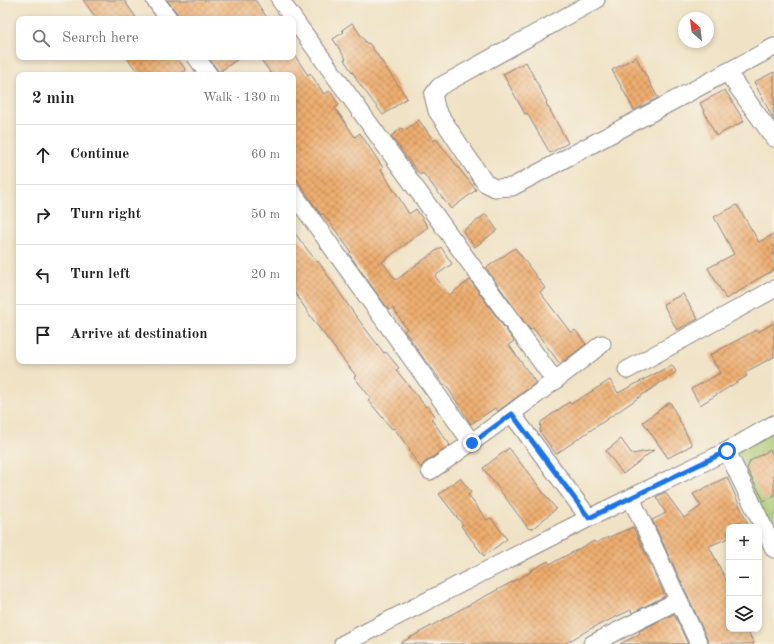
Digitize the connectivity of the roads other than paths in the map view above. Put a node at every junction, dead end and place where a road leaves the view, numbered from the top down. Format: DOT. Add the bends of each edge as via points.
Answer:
graph roads {
  1 [pos="155,0"];
  2 [pos="280,0"];
  3 [pos="596,0"];
  4 [pos="167,16"];
  5 [pos="292,16"];
  6 [pos="296,22"];
  7 [pos="774,47"];
  8 [pos="198,60"];
  9 [pos="207,72"];
  10 [pos="727,72"];
  11 [pos="774,138"];
  12 [pos="296,196"];
  13 [pos="774,289"];
  14 [pos="602,344"];
  15 [pos="627,370"];
  16 [pos="556,381"];
  17 [pos="512,414"];
  18 [pos="774,424"];
  19 [pos="472,443"];
  20 [pos="727,451"];
  21 [pos="430,471"];
  22 [pos="631,498"];
  23 [pos="589,518"];
  24 [pos="774,549"];
  25 [pos="679,600"];
  26 [pos="343,644"];
  27 [pos="592,644"];
  28 [pos="699,644"];
  1 -- 4 [label="street"];
  2 -- 5 [label="street"];
  3 -- 10 [label="street" via="439,87 433,95 437,111 485,183 495,188 512,187"];
  6 -- 16 [label="street"];
  7 -- 10 [label="street"];
  8 -- 9 [label="street"];
  10 -- 11 [label="street"];
  12 -- 19 [label="street"];
  13 -- 15 [label="street"];
  14 -- 16 [label="street"];
  16 -- 17 [label="street"];
  17 -- 19 [label="street"];
  17 -- 23 [label="street"];
  18 -- 20 [label="street"];
  19 -- 21 [label="street"];
  20 -- 22 [label="street"];
  20 -- 24 [label="street"];
  22 -- 23 [label="street"];
  22 -- 25 [label="street"];
  23 -- 26 [label="street"];
  25 -- 27 [label="street"];
  25 -- 28 [label="street"];
}
